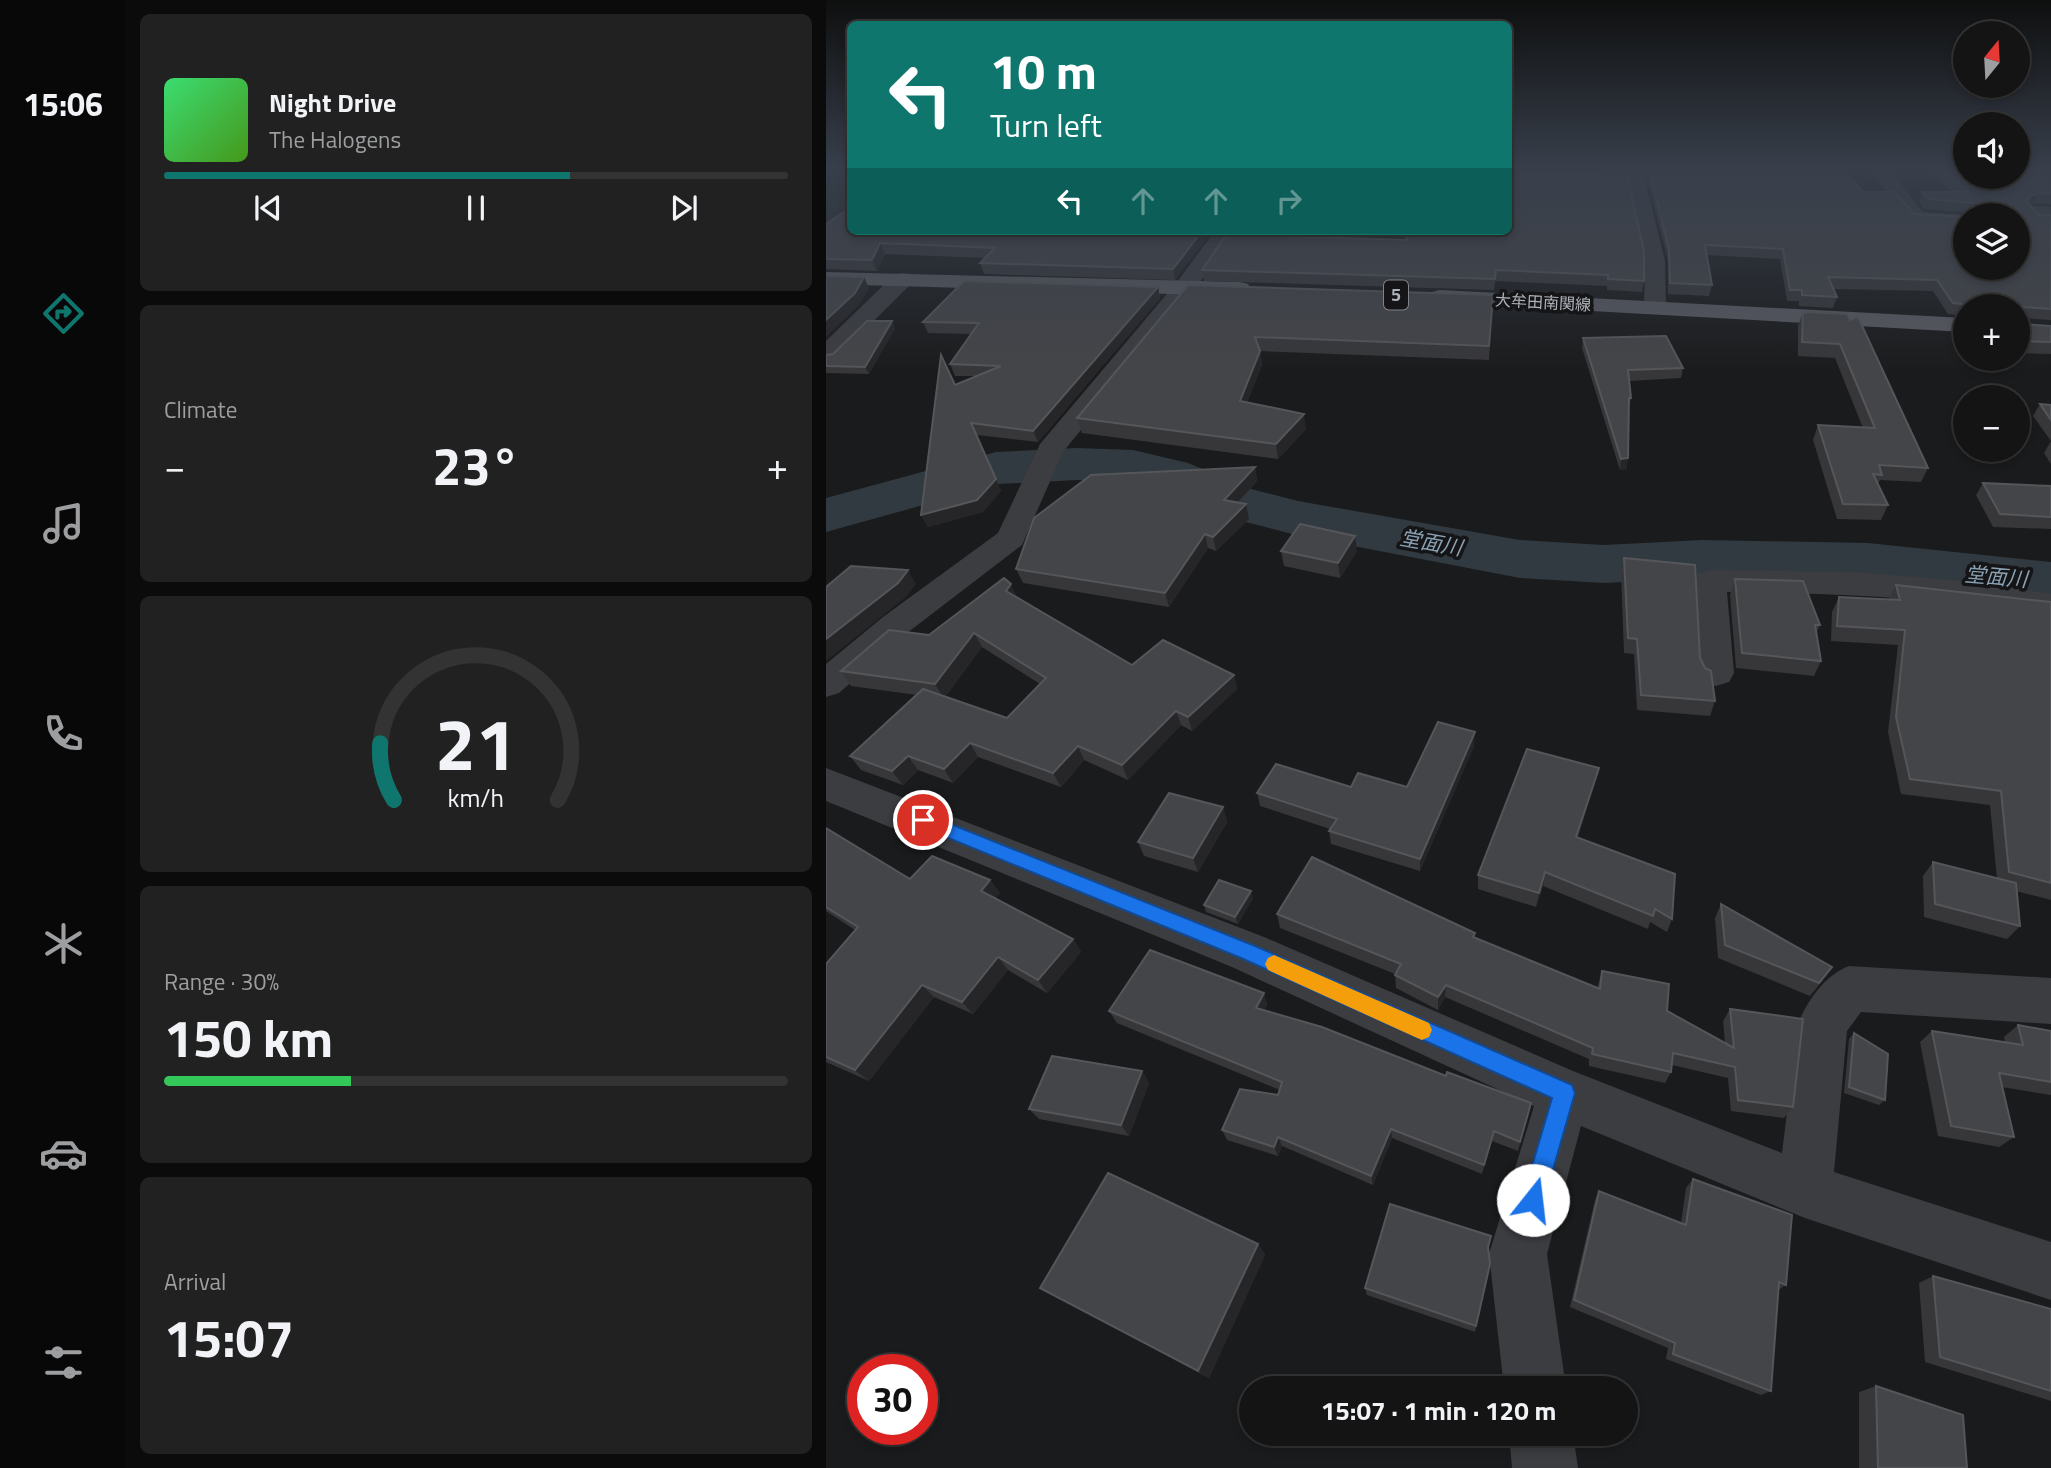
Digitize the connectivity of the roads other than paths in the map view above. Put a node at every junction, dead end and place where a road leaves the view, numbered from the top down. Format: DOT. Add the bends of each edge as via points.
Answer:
graph roads {
  1 [pos="1222,236"];
  2 [pos="1649,236"];
  3 [pos="826,278"];
  4 [pos="903,279"];
  5 [pos="1185,287"];
  6 [pos="1268,290"];
  7 [pos="1420,296"];
  8 [pos="1655,308"];
  9 [pos="1953,324"];
  10 [pos="826,354"];
  11 [pos="2051,605"];
  12 [pos="1716,673"];
  13 [pos="826,684"];
  14 [pos="826,783"];
  15 [pos="2051,1000"];
  16 [pos="1564,1093"];
  17 [pos="1805,1190"];
  18 [pos="2051,1270"];
  19 [pos="1533,1376"];
  20 [pos="1542,1446"];
  21 [pos="1545,1468"];
  1 -- 5 [label="street"];
  2 -- 8 [label="street" via="1655,261"];
  3 -- 4 [label="main road"];
  4 -- 5 [label="main road"];
  4 -- 10 [label="street"];
  5 -- 6 [label="main road"];
  5 -- 13 [label="street" via="1043,464 1012,538 895,625"];
  7 -- 8 [label="main road, 大牟田南関線 / 5"];
  8 -- 9 [label="main road, 大牟田南関線 / 5"];
  11 -- 12 [label="street" via="1854,583 1710,581"];
  14 -- 16 [label="street" via="1248,952"];
  15 -- 17 [label="street" via="1849,989 1823,1023"];
  16 -- 17 [label="street"];
  16 -- 19 [label="street" via="1518,1254"];
  17 -- 18 [label="street"];
  20 -- 21 [label="street"];
}
